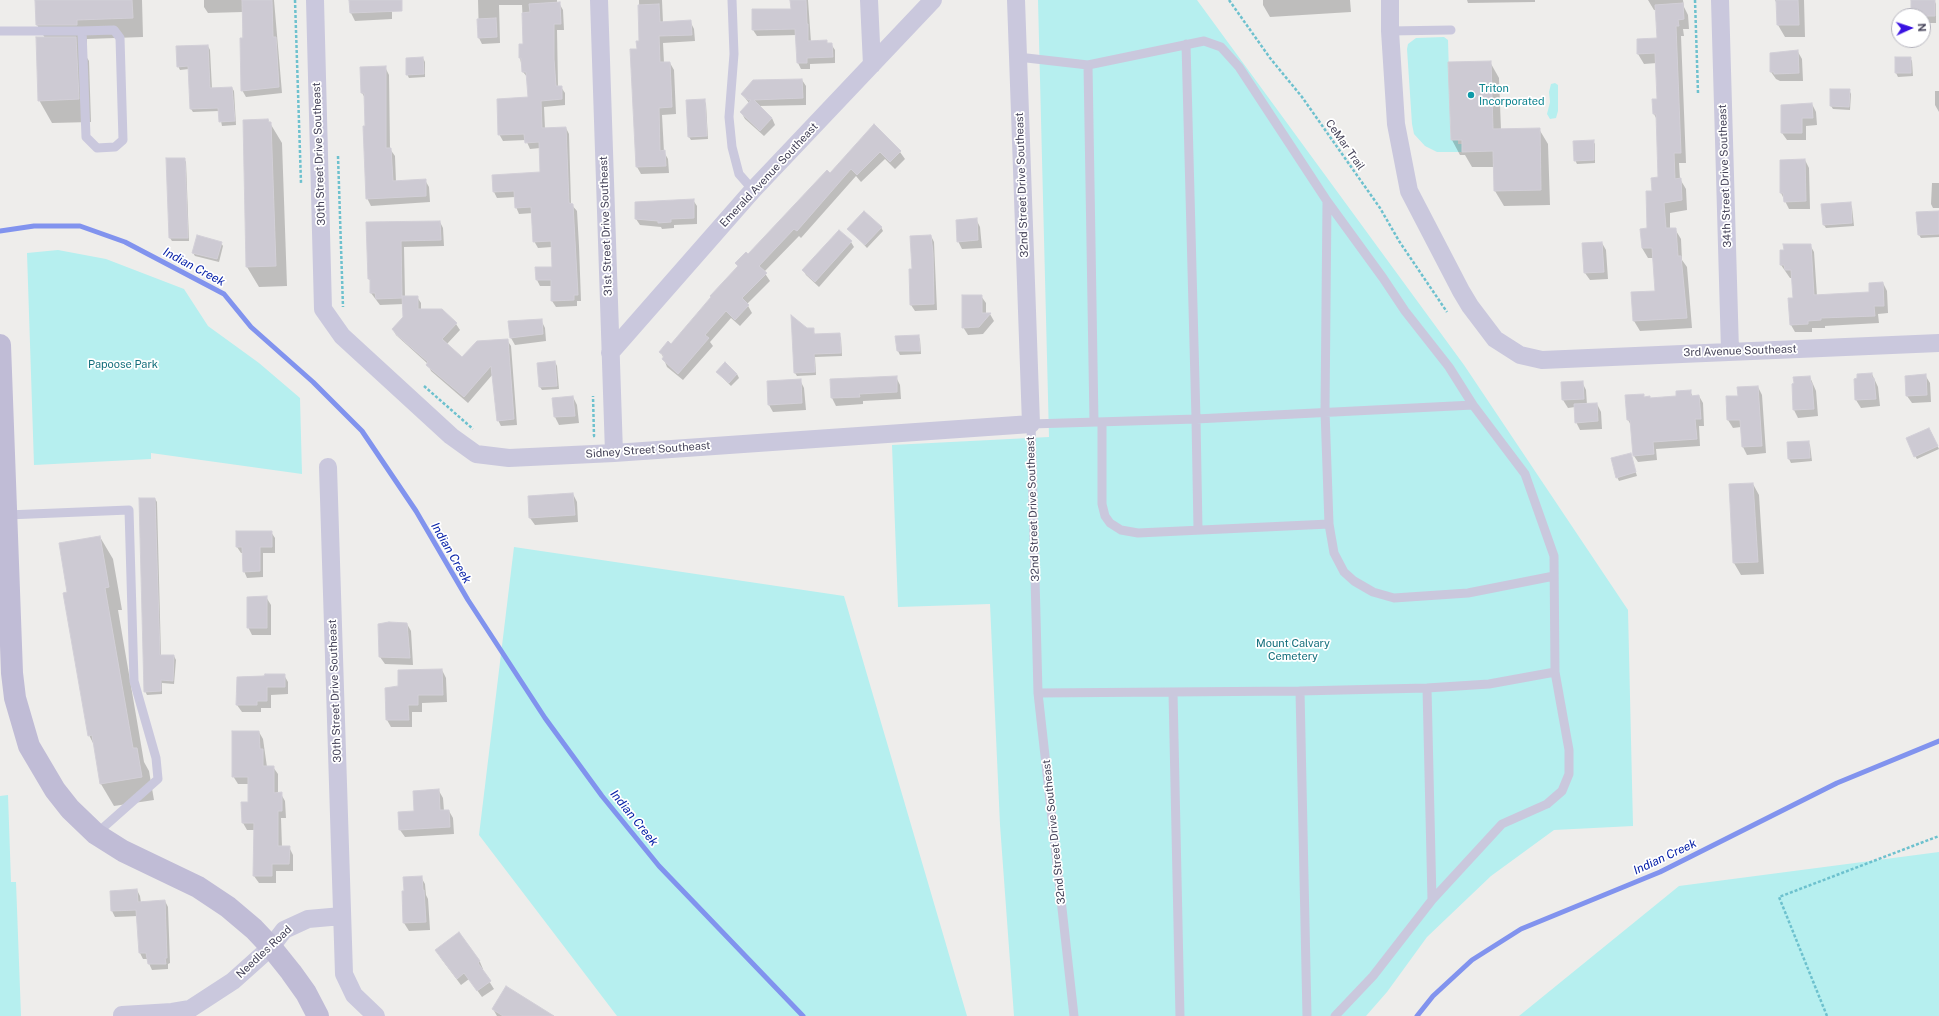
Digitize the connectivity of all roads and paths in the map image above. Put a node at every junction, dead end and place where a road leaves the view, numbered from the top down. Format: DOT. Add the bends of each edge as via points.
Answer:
graph roads {
  1 [pos="295,0"];
  2 [pos="315,0"];
  3 [pos="599,0"];
  4 [pos="732,0"];
  5 [pos="869,0"];
  6 [pos="933,0"];
  7 [pos="1016,0"];
  8 [pos="1229,0"];
  9 [pos="1390,0"];
  10 [pos="1695,0"];
  11 [pos="1720,0"];
  12 [pos="82,30"];
  13 [pos="1451,30"];
  14 [pos="0,31"];
  15 [pos="1390,31"];
  16 [pos="1186,44"];
  17 [pos="1018,57"];
  18 [pos="1088,64"];
  19 [pos="872,65"];
  20 [pos="1698,93"];
  21 [pos="338,149"];
  22 [pos="301,188"];
  23 [pos="753,190"];
  24 [pos="1327,201"];
  25 [pos="323,309"];
  26 [pos="1447,312"];
  27 [pos="343,314"];
  28 [pos="1939,342"];
  29 [pos="0,345"];
  30 [pos="1730,351"];
  31 [pos="610,353"];
  32 [pos="0,359"];
  33 [pos="419,381"];
  34 [pos="593,388"];
  35 [pos="1473,405"];
  36 [pos="1325,411"];
  37 [pos="1196,419"];
  38 [pos="1098,422"];
  39 [pos="1031,424"];
  40 [pos="477,432"];
  41 [pos="587,436"];
  42 [pos="614,453"];
  43 [pos="328,467"];
  44 [pos="7,515"];
  45 [pos="1329,524"];
  46 [pos="1198,530"];
  47 [pos="1554,576"];
  48 [pos="1555,672"];
  49 [pos="1427,688"];
  50 [pos="1173,692"];
  51 [pos="1300,692"];
  52 [pos="1038,693"];
  53 [pos="96,834"];
  54 [pos="1939,836"];
  55 [pos="1432,900"];
  56 [pos="342,916"];
  57 [pos="271,947"];
  58 [pos="190,1013"];
  59 [pos="122,1015"];
  60 [pos="318,1016"];
  61 [pos="376,1016"];
  62 [pos="1074,1016"];
  63 [pos="1180,1016"];
  64 [pos="1307,1016"];
  65 [pos="1335,1016"];
  66 [pos="1827,1016"];
  1 -- 22 [label="path"];
  2 -- 25 [label="street, 30th Street Drive Southeast"];
  3 -- 31 [label="street, 31st Street Drive Southeast"];
  4 -- 23 [label="lane" via="732,147 739,174"];
  5 -- 19 [label="street"];
  6 -- 19 [label="street, Emerald Avenue Southeast"];
  7 -- 17 [label="street, 32nd Street Drive Southeast"];
  8 -- 26 [label="path, CeMar Trail" via="1270,58 1302,97 1380,208"];
  9 -- 15 [label="street, 3rd Avenue Southeast"];
  10 -- 20 [label="path"];
  11 -- 30 [label="street, 34th Street Drive Southeast"];
  12 -- 12 [label="lane" via="86,137 97,148 115,147 123,140 120,38 114,30"];
  12 -- 14 [label="lane"];
  13 -- 15 [label="lane"];
  15 -- 30 [label="street, 3rd Avenue Southeast" via="1396,124 1409,191 1461,291 1495,339 1520,355 1542,360"];
  16 -- 18 [label="lane"];
  16 -- 24 [label="lane" via="1204,41 1221,46 1239,67"];
  16 -- 37 [label="lane"];
  17 -- 18 [label="lane"];
  17 -- 39 [label="street, 32nd Street Drive Southeast"];
  18 -- 38 [label="lane"];
  19 -- 23 [label="street, Emerald Avenue Southeast"];
  21 -- 27 [label="path"];
  23 -- 31 [label="street, Emerald Avenue Southeast"];
  24 -- 35 [label="lane" via="1449,367"];
  24 -- 36 [label="lane"];
  25 -- 42 [label="street, Sidney Street Southeast" via="342,336 451,436 476,454 509,458"];
  28 -- 30 [label="street, 3rd Avenue Southeast"];
  29 -- 32 [label="main road"];
  31 -- 42 [label="street, 31st Street Drive Southeast"];
  32 -- 44 [label="main road"];
  33 -- 40 [label="path"];
  34 -- 41 [label="path" via="594,436"];
  35 -- 36 [label="lane"];
  35 -- 47 [label="lane" via="1525,474 1554,556"];
  36 -- 37 [label="lane"];
  36 -- 45 [label="lane"];
  37 -- 38 [label="lane"];
  37 -- 46 [label="lane"];
  38 -- 39 [label="lane"];
  38 -- 46 [label="lane" via="1102,504 1110,523 1121,530 1138,533"];
  39 -- 42 [label="street, Sidney Street Southeast"];
  39 -- 52 [label="lane, 32nd Street Drive Southeast"];
  43 -- 56 [label="street, 30th Street Drive Southeast"];
  44 -- 53 [label="main road" via="12,673 20,722 29,746 55,790"];
  44 -- 53 [label="lane" via="128,510 134,681 156,758 158,779"];
  45 -- 46 [label="lane"];
  45 -- 47 [label="lane" via="1334,553 1344,572 1373,592 1394,598 1468,593"];
  47 -- 48 [label="lane"];
  48 -- 49 [label="lane" via="1489,684"];
  48 -- 55 [label="lane" via="1569,750 1569,774 1562,791 1547,804 1502,824"];
  49 -- 51 [label="lane"];
  49 -- 55 [label="lane"];
  50 -- 51 [label="lane"];
  50 -- 52 [label="lane"];
  50 -- 63 [label="lane"];
  51 -- 64 [label="lane"];
  52 -- 62 [label="lane, 32nd Street Drive Southeast"];
  53 -- 57 [label="main road" via="123,851 198,887 228,907"];
  54 -- 66 [label="path" via="1780,897"];
  55 -- 65 [label="lane" via="1373,976"];
  56 -- 57 [label="street, Needles Road" via="308,919 296,923 284,930"];
  56 -- 61 [label="street, 30th Street Drive Southeast" via="344,974 354,995"];
  57 -- 58 [label="street, Needles Road"];
  57 -- 60 [label="main road" via="306,993"];
  58 -- 59 [label="street, Needles Road"];
}
